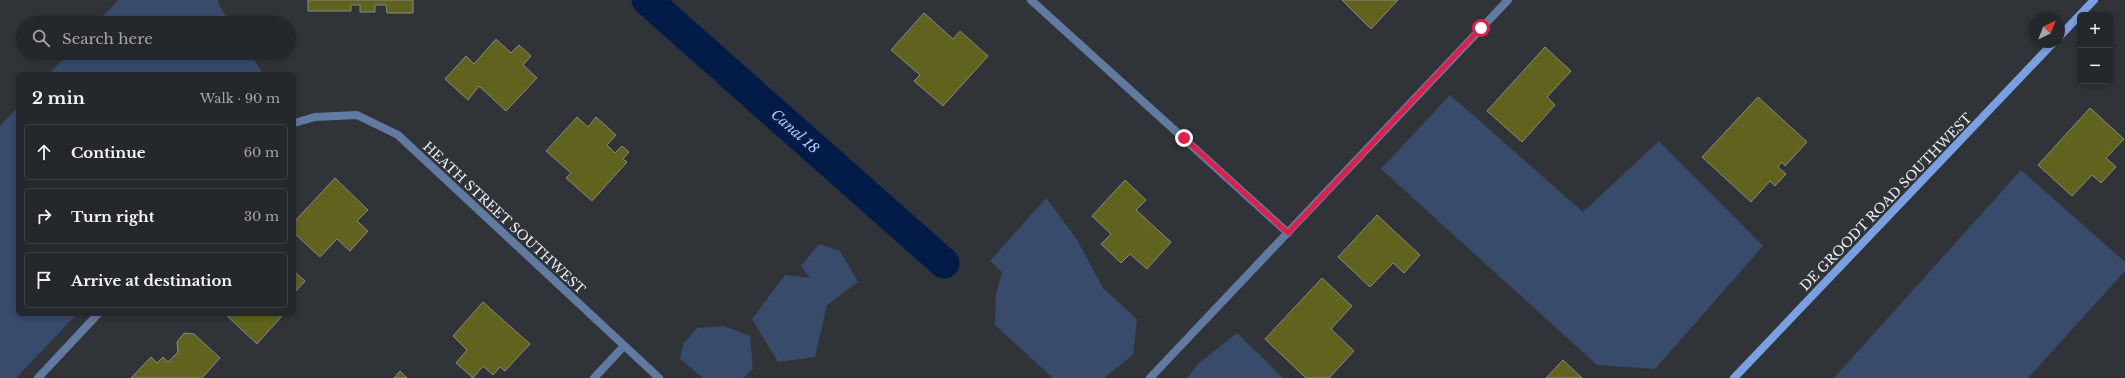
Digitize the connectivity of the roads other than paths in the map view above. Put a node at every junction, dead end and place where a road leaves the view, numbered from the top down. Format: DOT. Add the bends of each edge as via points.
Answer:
graph roads {
  1 [pos="1030,0"];
  2 [pos="1508,0"];
  3 [pos="2094,0"];
  4 [pos="2065,31"];
  5 [pos="2048,48"];
  6 [pos="296,122"];
  7 [pos="1288,233"];
  8 [pos="96,316"];
  9 [pos="624,346"];
  10 [pos="38,378"];
  11 [pos="594,378"];
  12 [pos="659,378"];
  13 [pos="1150,378"];
  14 [pos="1734,378"];
  1 -- 7 [label="street"];
  2 -- 7 [label="street"];
  3 -- 4 [label="street"];
  5 -- 14 [label="street, DE GROODT ROAD SOUTHWEST"];
  6 -- 9 [label="street, HEATH STREET SOUTHWEST" via="315,117 356,115 398,136"];
  7 -- 13 [label="street"];
  8 -- 10 [label="street"];
  9 -- 11 [label="street"];
  9 -- 12 [label="street, HEATH STREET SOUTHWEST"];
}
